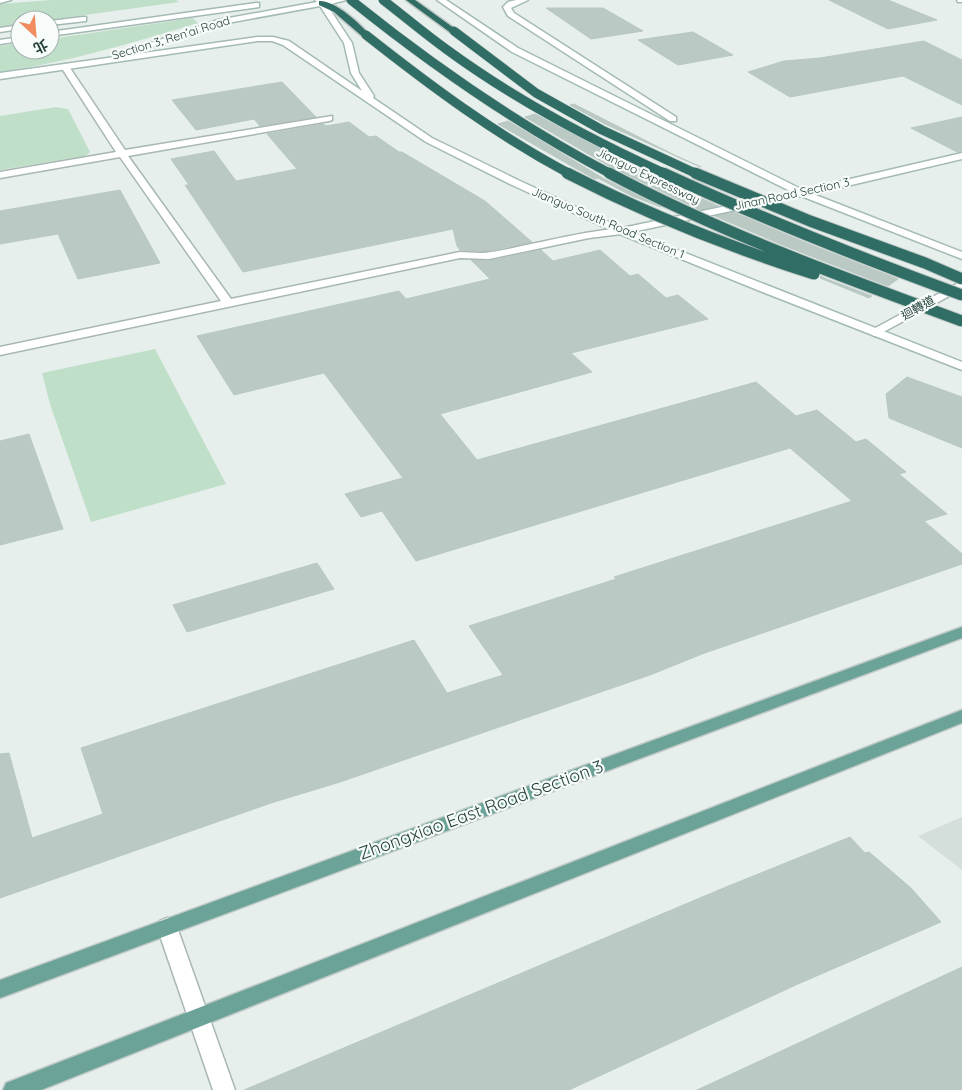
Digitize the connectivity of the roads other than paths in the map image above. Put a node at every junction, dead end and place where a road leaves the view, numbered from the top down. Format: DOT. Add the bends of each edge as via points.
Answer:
graph roads {
  1 [pos="7,0"];
  2 [pos="342,0"];
  3 [pos="351,0"];
  4 [pos="383,0"];
  5 [pos="410,0"];
  6 [pos="441,0"];
  7 [pos="524,0"];
  8 [pos="0,1"];
  9 [pos="320,1"];
  10 [pos="266,4"];
  11 [pos="88,18"];
  12 [pos="60,22"];
  13 [pos="60,33"];
  14 [pos="83,64"];
  15 [pos="65,67"];
  16 [pos="0,76"];
  17 [pos="375,104"];
  18 [pos="329,118"];
  19 [pos="702,142"];
  20 [pos="123,155"];
  21 [pos="962,156"];
  22 [pos="0,175"];
  23 [pos="802,193"];
  24 [pos="622,231"];
  25 [pos="962,256"];
  26 [pos="962,279"];
  27 [pos="962,284"];
  28 [pos="962,295"];
  29 [pos="228,304"];
  30 [pos="920,305"];
  31 [pos="962,321"];
  32 [pos="874,332"];
  33 [pos="0,351"];
  34 [pos="962,366"];
  35 [pos="962,632"];
  36 [pos="962,716"];
  37 [pos="167,926"];
  38 [pos="0,989"];
  39 [pos="198,1018"];
  40 [pos="14,1090"];
  41 [pos="224,1090"];
  1 -- 8 [label="street"];
  2 -- 9 [label="street, Section 3, Ren’ai Road"];
  3 -- 30 [label="highway, Jianguo Expressway, bridge" via="483,99 577,156 685,211"];
  4 -- 28 [label="highway, Jianguo Expressway, bridge" via="446,50 602,145 734,206"];
  5 -- 26 [label="highway, bridge" via="534,92 614,136 803,218"];
  6 -- 19 [label="street" via="515,50"];
  7 -- 19 [label="street" via="506,7 511,14 685,127"];
  9 -- 14 [label="street, Section 3, Ren’ai Road" via="221,22"];
  9 -- 17 [label="street, Jianguo South Road Section 1" via="348,44 355,73"];
  9 -- 30 [label="highway, bridge" via="337,10 434,89 512,141 638,208 766,260"];
  10 -- 13 [label="street, Section 3, Ren’ai Road"];
  11 -- 12 [label="street"];
  14 -- 15 [label="street, Section 3, Ren’ai Road"];
  14 -- 17 [label="street" via="273,39 294,47"];
  15 -- 16 [label="street, Section 3, Ren’ai Road"];
  15 -- 20 [label="street"];
  17 -- 24 [label="street, Jianguo South Road Section 1" via="429,140 546,198"];
  18 -- 20 [label="street"];
  19 -- 23 [label="street"];
  20 -- 22 [label="street"];
  20 -- 29 [label="street"];
  21 -- 23 [label="street, Jinan Road Section 3"];
  23 -- 24 [label="street, Jinan Road Section 3"];
  23 -- 25 [label="street"];
  24 -- 29 [label="street, Jinan Road Section 3" via="586,235 489,256 460,255"];
  24 -- 32 [label="street, Jianguo South Road Section 1"];
  27 -- 32 [label="street, 迴轉道"];
  29 -- 33 [label="street, Jinan Road Section 3"];
  30 -- 31 [label="highway, Jianguo Expressway, bridge"];
  32 -- 34 [label="street, Jianguo South Road Section 1"];
  35 -- 37 [label="main road, Zhongxiao East Road Section 3"];
  36 -- 39 [label="main road"];
  37 -- 38 [label="main road, Zhongxiao East Road Section 3"];
  37 -- 39 [label="street"];
  39 -- 40 [label="main road"];
  39 -- 41 [label="street"];
}
